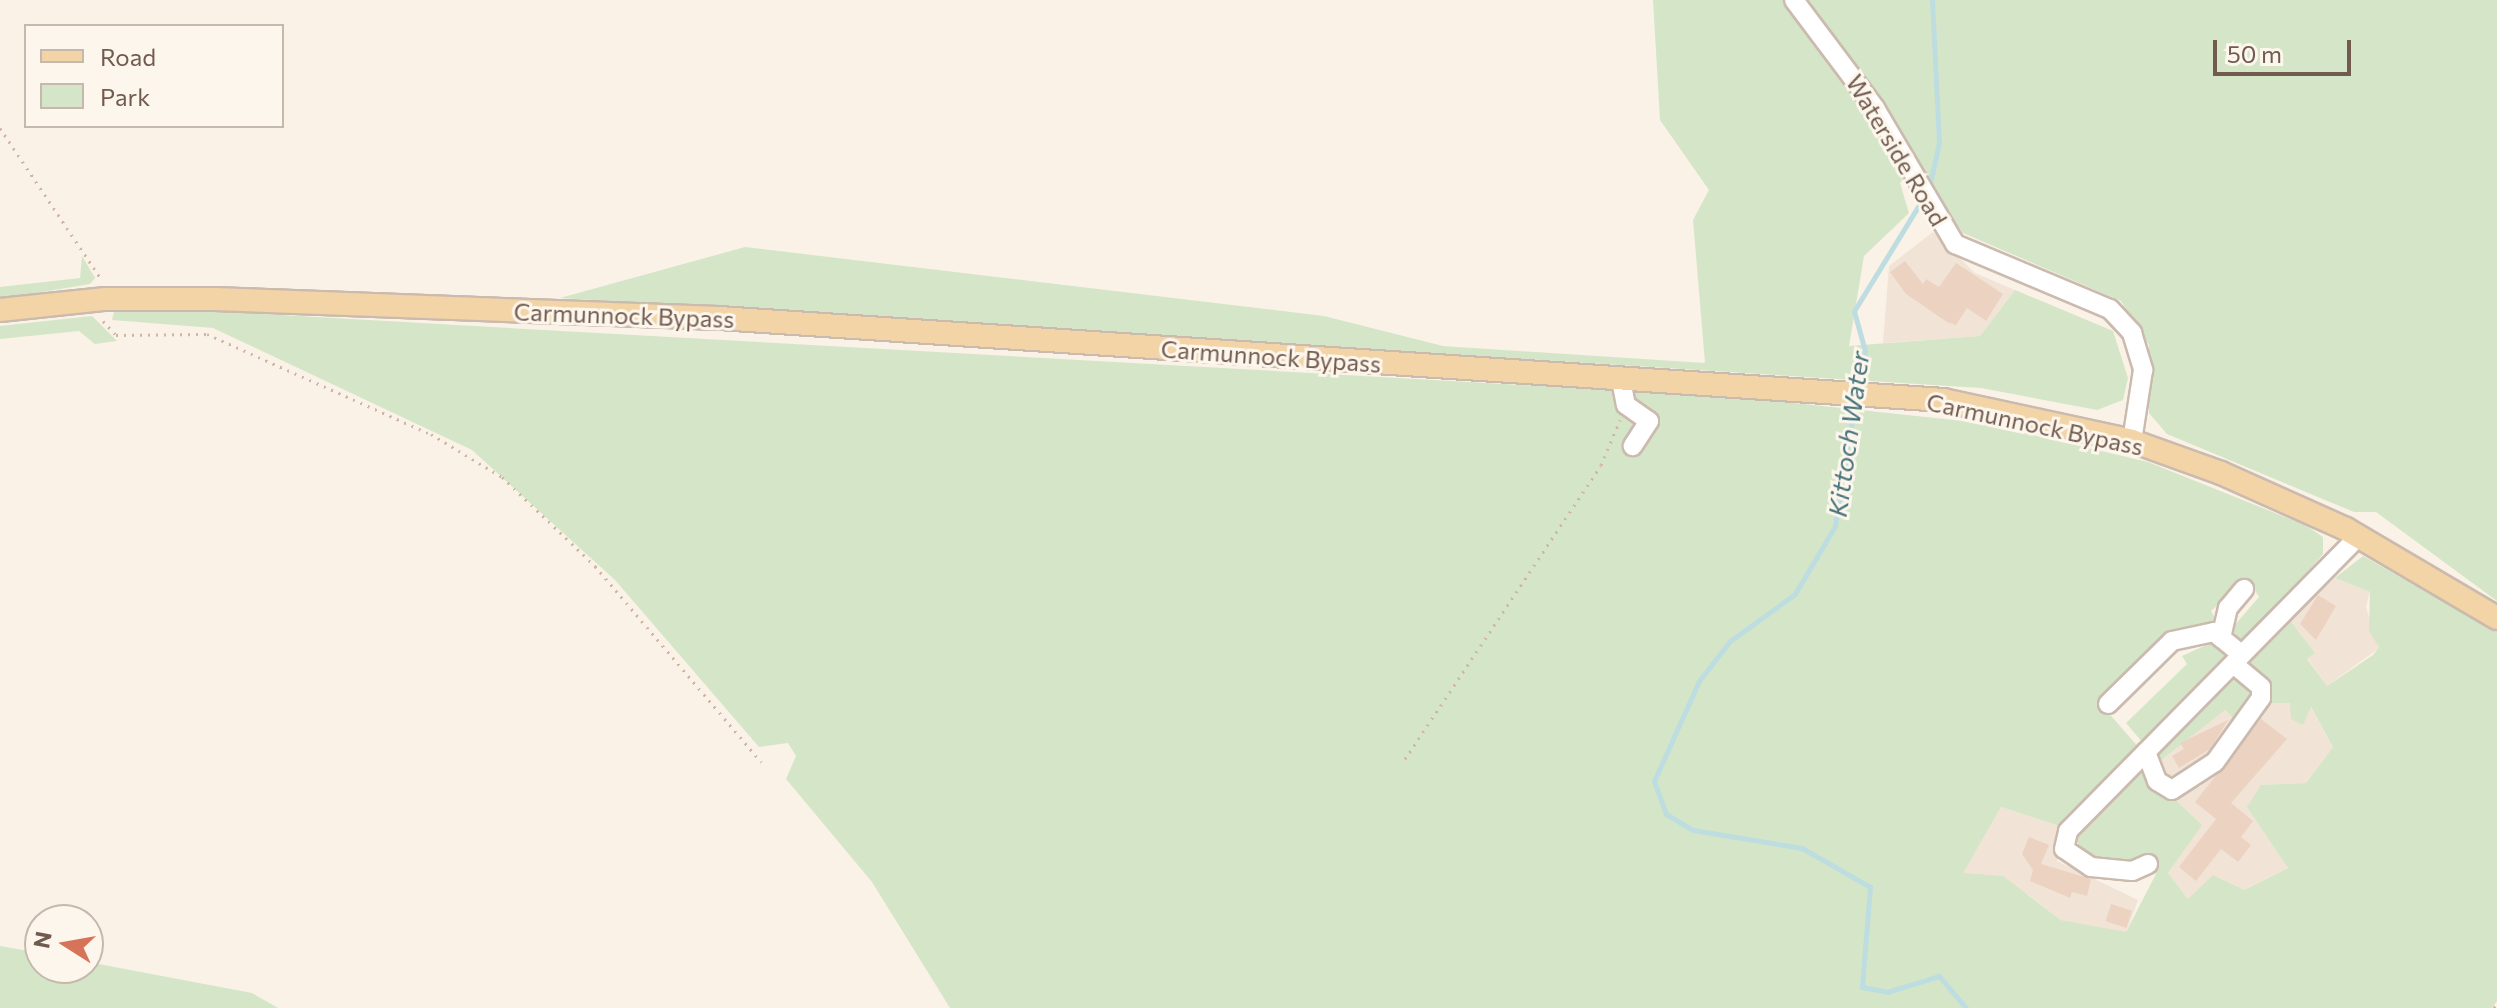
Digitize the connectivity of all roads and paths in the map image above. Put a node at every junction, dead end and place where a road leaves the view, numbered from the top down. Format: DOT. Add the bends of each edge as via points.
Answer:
graph roads {
  1 [pos="1794,0"];
  2 [pos="0,128"];
  3 [pos="97,300"];
  4 [pos="0,310"];
  5 [pos="1621,380"];
  6 [pos="1626,405"];
  7 [pos="2132,441"];
  8 [pos="1633,446"];
  9 [pos="2359,536"];
  10 [pos="2244,589"];
  11 [pos="2497,618"];
  12 [pos="2221,638"];
  13 [pos="2238,660"];
  14 [pos="2108,704"];
  15 [pos="2146,752"];
  16 [pos="1405,759"];
  17 [pos="761,762"];
  18 [pos="2148,864"];
  1 -- 7 [label="street, Waterside Road" via="1875,108 1917,188 1955,244 2110,309 2132,333 2143,370"];
  2 -- 3 [label="path" via="100,276"];
  3 -- 4 [label="main road, Carmunnock Bypass"];
  3 -- 5 [label="main road, Carmunnock Bypass" via="719,318"];
  3 -- 17 [label="path" via="116,335 207,334 431,434 502,477 595,566"];
  5 -- 6 [label="street"];
  5 -- 7 [label="main road, Carmunnock Bypass" via="1943,400"];
  6 -- 8 [label="street" via="1649,421"];
  6 -- 16 [label="path" via="1601,465"];
  7 -- 9 [label="main road, Carmunnock Bypass"];
  9 -- 11 [label="main road, Carmunnock Bypass"];
  9 -- 13 [label="street"];
  10 -- 12 [label="street" via="2228,608"];
  12 -- 13 [label="street"];
  12 -- 14 [label="street" via="2214,632 2172,641"];
  13 -- 15 [label="street"];
  13 -- 15 [label="street" via="2261,687 2261,698 2215,762 2172,790 2157,781"];
  15 -- 18 [label="street" via="2068,831 2064,849 2072,859 2111,872"];
}
